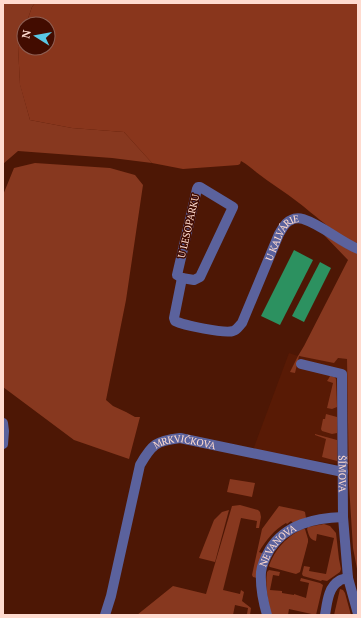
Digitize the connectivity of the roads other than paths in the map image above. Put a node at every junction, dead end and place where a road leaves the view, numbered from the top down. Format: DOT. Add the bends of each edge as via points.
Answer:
graph roads {
  1 [pos="358,249"];
  2 [pos="182,278"];
  3 [pos="242,323"];
  4 [pos="300,364"];
  5 [pos="3,424"];
  6 [pos="3,444"];
  7 [pos="343,472"];
  8 [pos="343,518"];
  9 [pos="348,578"];
  10 [pos="358,614"];
  11 [pos="105,615"];
  12 [pos="266,615"];
  13 [pos="325,615"];
  1 -- 3 [label="street, U KALVÁRIE" via="303,219 290,220 279,234"];
  2 -- 2 [label="street, U LESOPARKU" via="177,275 197,188 200,187 233,207 200,277 194,280"];
  2 -- 3 [label="street, U LESOPARKU" via="175,321 228,332 237,329"];
  4 -- 7 [label="street, ŠÍMOVA" via="342,374"];
  5 -- 6 [label="street"];
  7 -- 8 [label="street, ŠÍMOVA"];
  7 -- 11 [label="street, MRKVIČKOVA" via="180,438 157,443 149,450 140,465"];
  8 -- 9 [label="street, ŠÍMOVA"];
  8 -- 12 [label="street, NEVANOVA" via="305,522 282,535 274,543 261,571 261,592"];
  9 -- 10 [label="street, ŠÍMOVA"];
  9 -- 13 [label="street" via="339,581 331,591"];
}
